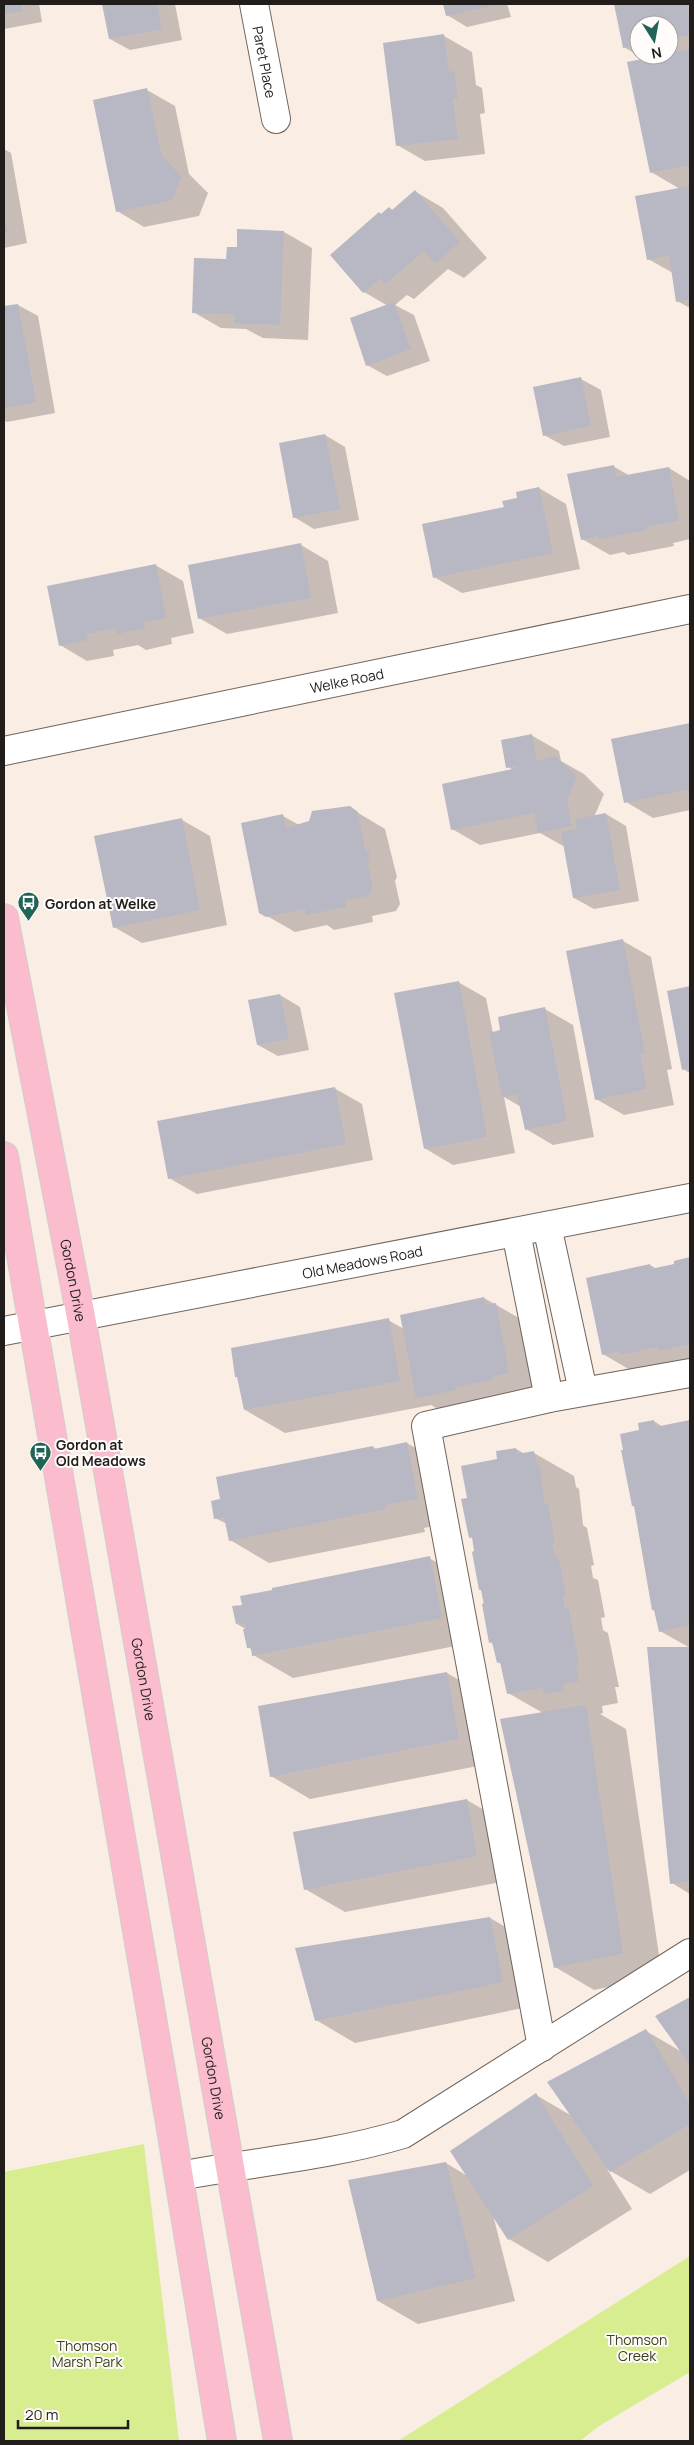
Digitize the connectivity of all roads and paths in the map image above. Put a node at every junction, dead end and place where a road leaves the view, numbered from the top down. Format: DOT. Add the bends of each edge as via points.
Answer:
graph roads {
  1 [pos="254,4"];
  2 [pos="276,119"];
  3 [pos="690,609"];
  4 [pos="4,751"];
  5 [pos="4,918"];
  6 [pos="4,1156"];
  7 [pos="690,1198"];
  8 [pos="547,1226"];
  9 [pos="516,1232"];
  10 [pos="81,1317"];
  11 [pos="34,1326"];
  12 [pos="4,1331"];
  13 [pos="690,1373"];
  14 [pos="583,1391"];
  15 [pos="549,1398"];
  16 [pos="690,1953"];
  17 [pos="542,2046"];
  18 [pos="230,2166"];
  19 [pos="179,2176"];
  20 [pos="222,2441"];
  21 [pos="278,2441"];
  1 -- 2 [label="street, Paret Place"];
  3 -- 4 [label="street, Welke Road"];
  5 -- 10 [label="main road, Gordon Drive"];
  6 -- 11 [label="main road"];
  7 -- 8 [label="street, Old Meadows Road"];
  8 -- 9 [label="street, Old Meadows Road"];
  8 -- 14 [label="street"];
  9 -- 10 [label="street, Old Meadows Road"];
  9 -- 15 [label="street"];
  10 -- 11 [label="street, Old Meadows Road"];
  10 -- 18 [label="main road, Gordon Drive"];
  11 -- 12 [label="street, Old Meadows Road"];
  11 -- 19 [label="main road"];
  13 -- 14 [label="street"];
  14 -- 15 [label="street"];
  15 -- 17 [label="street" via="426,1426"];
  16 -- 17 [label="street"];
  17 -- 18 [label="street" via="403,2134 319,2154"];
  18 -- 19 [label="street"];
  18 -- 21 [label="main road, Gordon Drive"];
  19 -- 20 [label="main road"];
}
